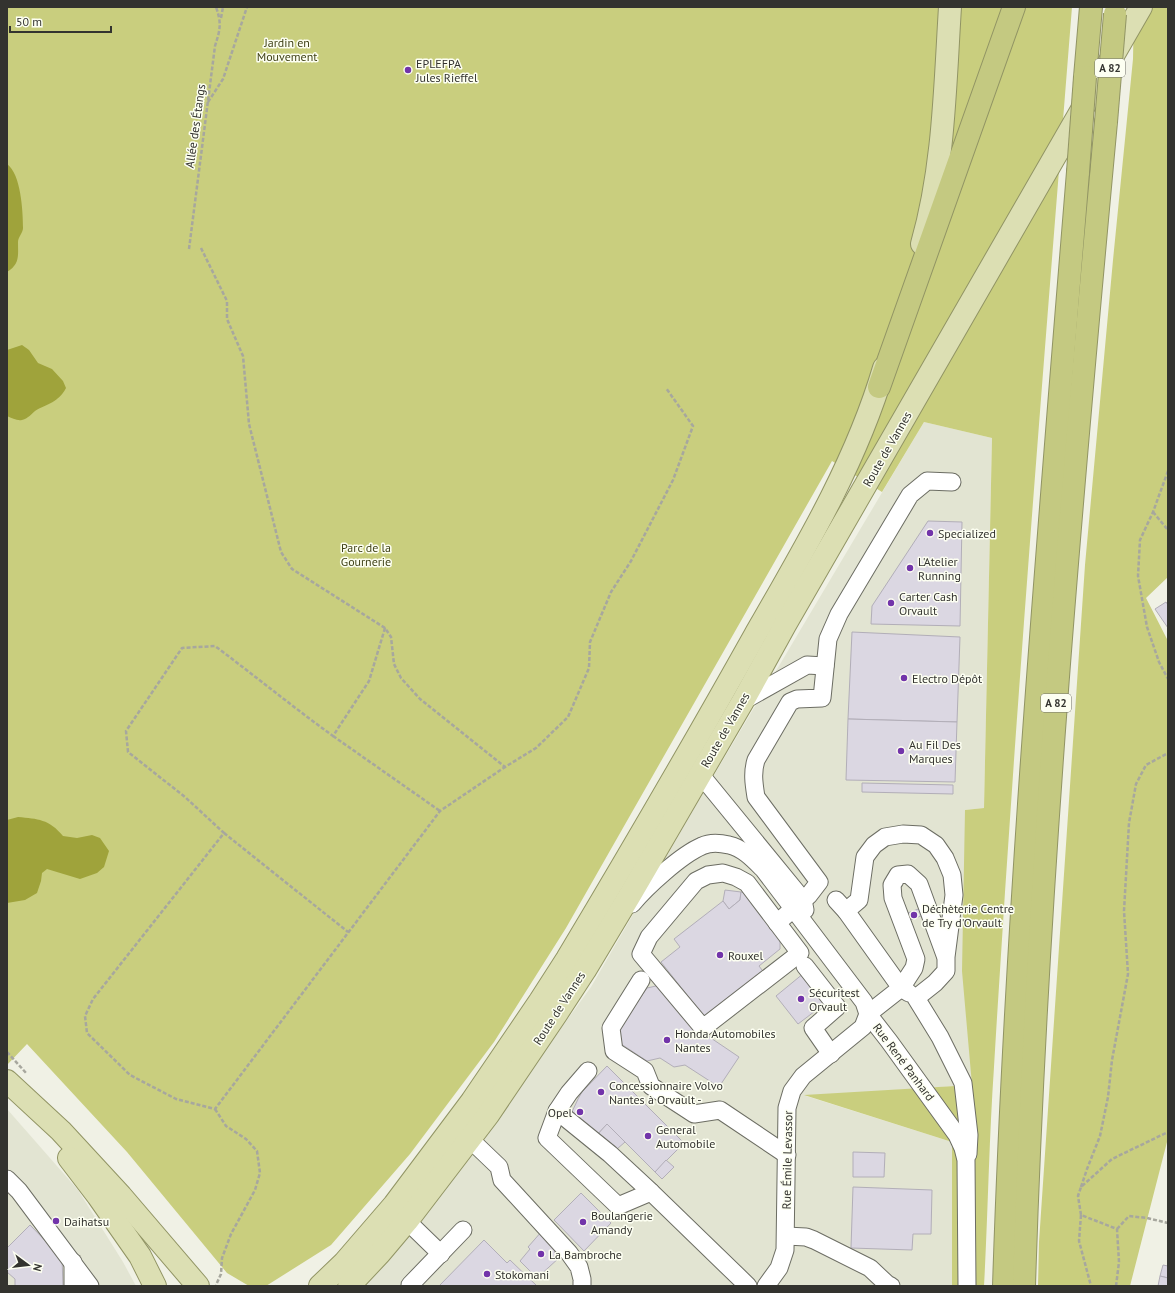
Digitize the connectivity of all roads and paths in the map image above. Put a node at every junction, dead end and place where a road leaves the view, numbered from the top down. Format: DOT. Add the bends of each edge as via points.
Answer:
graph roads {
  1 [pos="216,7"];
  2 [pos="223,7"];
  3 [pos="247,7"];
  4 [pos="950,7"];
  5 [pos="1014,7"];
  6 [pos="1091,7"];
  7 [pos="1141,7"];
  8 [pos="1115,10"];
  9 [pos="221,19"];
  10 [pos="207,103"];
  11 [pos="201,248"];
  12 [pos="189,249"];
  13 [pos="879,387"];
  14 [pos="666,388"];
  15 [pos="1168,471"];
  16 [pos="952,482"];
  17 [pos="1153,512"];
  18 [pos="1168,530"];
  19 [pos="385,628"];
  20 [pos="825,666"];
  21 [pos="1168,679"];
  22 [pos="743,701"];
  23 [pos="333,736"];
  24 [pos="1168,753"];
  25 [pos="505,767"];
  26 [pos="700,774"];
  27 [pos="440,811"];
  28 [pos="224,833"];
  29 [pos="802,901"];
  30 [pos="777,923"];
  31 [pos="348,932"];
  32 [pos="603,938"];
  33 [pos="946,957"];
  34 [pos="806,966"];
  35 [pos="641,980"];
  36 [pos="901,988"];
  37 [pos="916,998"];
  38 [pos="868,1014"];
  39 [pos="831,1054"];
  40 [pos="588,1071"];
  41 [pos="13,1088"];
  42 [pos="215,1109"];
  43 [pos="557,1111"];
  44 [pos="1168,1132"];
  45 [pos="468,1140"];
  46 [pos="787,1155"];
  47 [pos="966,1160"];
  48 [pos="7,1179"];
  49 [pos="1081,1187"];
  50 [pos="651,1192"];
  51 [pos="1081,1215"];
  52 [pos="406,1221"];
  53 [pos="1168,1223"];
  54 [pos="1117,1228"];
  55 [pos="463,1230"];
  56 [pos="786,1236"];
  57 [pos="441,1254"];
  58 [pos="72,1262"];
  59 [pos="73,1286"];
  60 [pos="90,1286"];
  61 [pos="155,1286"];
  62 [pos="207,1286"];
  63 [pos="320,1286"];
  64 [pos="350,1286"];
  65 [pos="411,1286"];
  66 [pos="582,1286"];
  67 [pos="748,1286"];
  68 [pos="766,1286"];
  69 [pos="891,1286"];
  70 [pos="967,1286"];
  71 [pos="1004,1286"];
  72 [pos="1024,1286"];
  73 [pos="1091,1286"];
  74 [pos="1116,1286"];
  1 -- 9 [label="path"];
  2 -- 9 [label="path, Allée des Étangs"];
  3 -- 10 [label="path" via="223,78"];
  4 -- 13 [label="main road, Route de Vannes" via="942,138 933,198"];
  5 -- 13 [label="highway"];
  6 -- 71 [label="highway, A 82, bridge" via="1028,804 1013,1062"];
  7 -- 22 [label="main road, Route de Vannes"];
  8 -- 72 [label="highway, A 82, bridge" via="1054,729 1040,936"];
  9 -- 10 [label="path, Allée des Étangs"];
  10 -- 12 [label="path, Allée des Étangs"];
  11 -- 19 [label="path" via="227,301 227,319 243,356 249,424 281,552 292,568"];
  13 -- 63 [label="main road, Route de Vannes" via="854,448 813,534 567,959 472,1101 394,1205 344,1263"];
  14 -- 25 [label="path" via="694,426 673,480 631,561 611,592 590,642 589,668 568,717 536,748"];
  15 -- 17 [label="path"];
  16 -- 20 [label="street" via="927,482 910,495 839,614 828,639"];
  17 -- 18 [label="path"];
  17 -- 21 [label="path" via="1140,540 1138,576 1147,627"];
  19 -- 23 [label="path" via="369,681"];
  19 -- 25 [label="path" via="391,637 394,664 401,678 420,699"];
  20 -- 22 [label="street" via="807,666"];
  20 -- 29 [label="street" via="822,698 796,699 790,702 756,760 754,768 756,797 819,882"];
  22 -- 26 [label="main road, Route de Vannes"];
  23 -- 27 [label="path"];
  23 -- 28 [label="path" via="215,646 182,648 126,731 128,752 185,797"];
  24 -- 49 [label="path" via="1146,765 1136,784 1129,823 1124,911 1128,974 1100,1136"];
  25 -- 27 [label="path"];
  26 -- 29 [label="street, Rue René Panhard"];
  26 -- 32 [label="main road, Route de Vannes"];
  27 -- 31 [label="path"];
  28 -- 31 [label="path"];
  28 -- 42 [label="path" via="93,999 85,1016 86,1033 130,1075 176,1099"];
  29 -- 30 [label="street"];
  29 -- 32 [label="street, Rue René Panhard" via="748,854 731,845 718,843 703,846 686,855 643,891"];
  29 -- 38 [label="street, Rue René Panhard" via="808,928 864,1002"];
  30 -- 30 [label="street" via="747,883 723,874 708,875 696,881 649,937 641,954 703,1028 800,953"];
  31 -- 42 [label="path"];
  32 -- 45 [label="main road, Route de Vannes" via="557,1013"];
  33 -- 36 [label="street" via="919,884 908,874 898,875 892,885 894,898 916,959 914,968"];
  33 -- 36 [label="street" via="954,895 952,875 945,858 936,845 921,835 885,837 865,857 859,900 841,906"];
  33 -- 37 [label="street" via="946,971"];
  34 -- 39 [label="street" via="837,1007 813,1028"];
  35 -- 46 [label="street" via="611,1028 614,1052 645,1070 651,1086 694,1114 720,1110"];
  36 -- 37 [label="street"];
  36 -- 38 [label="street"];
  37 -- 47 [label="street, Rue René Panhard" via="940,1037 963,1083 969,1135"];
  38 -- 39 [label="street, Rue Émile Levassor" via="862,1027"];
  38 -- 47 [label="street, Rue René Panhard" via="957,1136"];
  39 -- 46 [label="street, Rue Émile Levassor" via="803,1076 792,1091 787,1108"];
  40 -- 43 [label="street" via="568,1093"];
  41 -- 61 [label="main road" via="98,1196 140,1256"];
  41 -- 62 [label="main road" via="61,1131"];
  42 -- 62 [label="path" via="226,1126 246,1139 257,1152 260,1173 255,1190 231,1234 222,1258 222,1274"];
  43 -- 50 [label="street" via="610,1154"];
  43 -- 50 [label="street" via="547,1138 618,1206"];
  44 -- 49 [label="path" via="1112,1159"];
  45 -- 52 [label="main road, Route de Vannes"];
  45 -- 66 [label="street" via="498,1167 502,1180 569,1253 578,1267"];
  46 -- 56 [label="street, Rue Émile Levassor"];
  47 -- 70 [label="street, Rue René Panhard"];
  48 -- 58 [label="street" via="19,1191"];
  49 -- 51 [label="path" via="1078,1196"];
  50 -- 67 [label="street"];
  51 -- 54 [label="path"];
  51 -- 73 [label="path" via="1079,1241"];
  52 -- 57 [label="street"];
  52 -- 64 [label="main road, Route de Vannes"];
  53 -- 54 [label="path" via="1129,1216"];
  54 -- 74 [label="path" via="1119,1262"];
  55 -- 57 [label="street"];
  56 -- 68 [label="street, Rue Émile Levassor" via="786,1250 779,1268"];
  56 -- 69 [label="street" via="806,1237 822,1244 870,1268"];
  57 -- 65 [label="street"];
  58 -- 59 [label="street"];
  58 -- 60 [label="street"];
}
